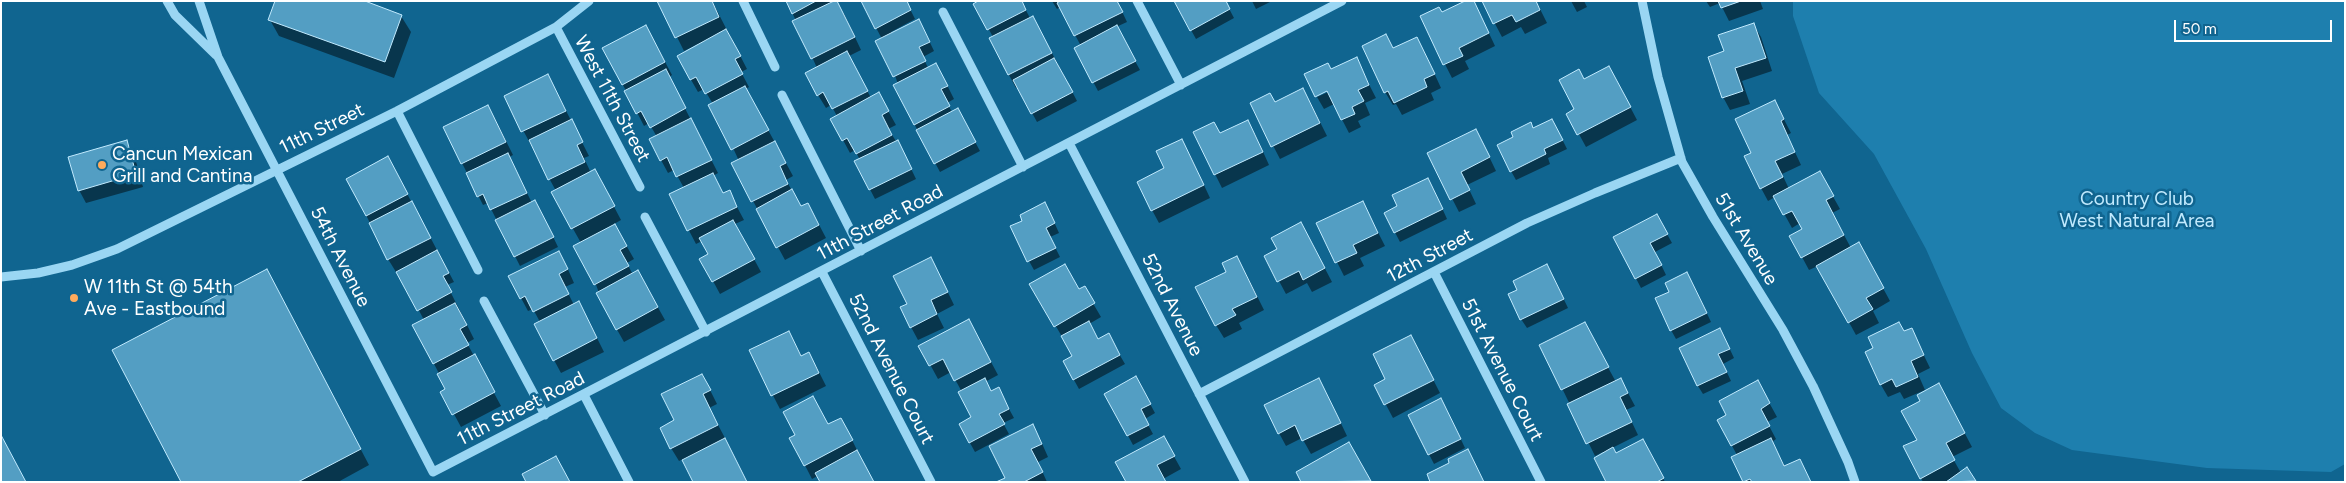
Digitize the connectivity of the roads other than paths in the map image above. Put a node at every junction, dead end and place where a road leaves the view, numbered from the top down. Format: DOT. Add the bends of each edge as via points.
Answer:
graph roads {
  1 [pos="167,1"];
  2 [pos="199,1"];
  3 [pos="589,1"];
  4 [pos="743,1"];
  5 [pos="1137,1"];
  6 [pos="1341,1"];
  7 [pos="1642,1"];
  8 [pos="943,12"];
  9 [pos="556,27"];
  10 [pos="218,57"];
  11 [pos="775,67"];
  12 [pos="1180,85"];
  13 [pos="782,95"];
  14 [pos="397,111"];
  15 [pos="1069,143"];
  16 [pos="1681,158"];
  17 [pos="1023,167"];
  18 [pos="277,169"];
  19 [pos="640,187"];
  20 [pos="645,217"];
  21 [pos="861,251"];
  22 [pos="478,270"];
  23 [pos="822,272"];
  24 [pos="1434,272"];
  25 [pos="1,277"];
  26 [pos="484,301"];
  27 [pos="706,332"];
  28 [pos="1200,394"];
  29 [pos="584,395"];
  30 [pos="545,415"];
  31 [pos="433,472"];
  32 [pos="629,482"];
  33 [pos="931,482"];
  34 [pos="1245,482"];
  35 [pos="1541,482"];
  36 [pos="1855,482"];
  1 -- 10 [label="street, 54th Avenue" via="175,14"];
  2 -- 10 [label="street, 54th Avenue"];
  3 -- 9 [label="street, 11th Street"];
  4 -- 11 [label="street"];
  5 -- 12 [label="street"];
  6 -- 12 [label="street, 11th Street Road"];
  7 -- 16 [label="street, 51st Avenue" via="1658,78"];
  8 -- 17 [label="street"];
  9 -- 14 [label="street, 11th Street"];
  9 -- 19 [label="street, West 11th Street"];
  10 -- 18 [label="street, 54th Avenue"];
  12 -- 15 [label="street, 11th Street Road"];
  13 -- 21 [label="street"];
  14 -- 18 [label="street, 11th Street"];
  14 -- 22 [label="street"];
  15 -- 17 [label="street, 11th Street Road"];
  15 -- 28 [label="street, 52nd Avenue"];
  16 -- 24 [label="street, 12th Street" via="1527,223"];
  16 -- 36 [label="street, 51st Avenue" via="1713,217 1783,330 1813,386"];
  17 -- 21 [label="street, 11th Street Road"];
  18 -- 25 [label="street, 11th Street" via="117,249 72,265"];
  18 -- 31 [label="street, 54th Avenue"];
  20 -- 27 [label="street"];
  21 -- 23 [label="street, 11th Street Road"];
  23 -- 27 [label="street, 11th Street Road"];
  23 -- 33 [label="street, 52nd Avenue Court"];
  24 -- 28 [label="street, 12th Street"];
  24 -- 35 [label="street, 51st Avenue Court"];
  26 -- 30 [label="street"];
  27 -- 29 [label="street, 11th Street Road"];
  28 -- 34 [label="street, 52nd Avenue"];
  29 -- 30 [label="street, 11th Street Road"];
  29 -- 32 [label="street"];
  30 -- 31 [label="street, 11th Street Road"];
}
